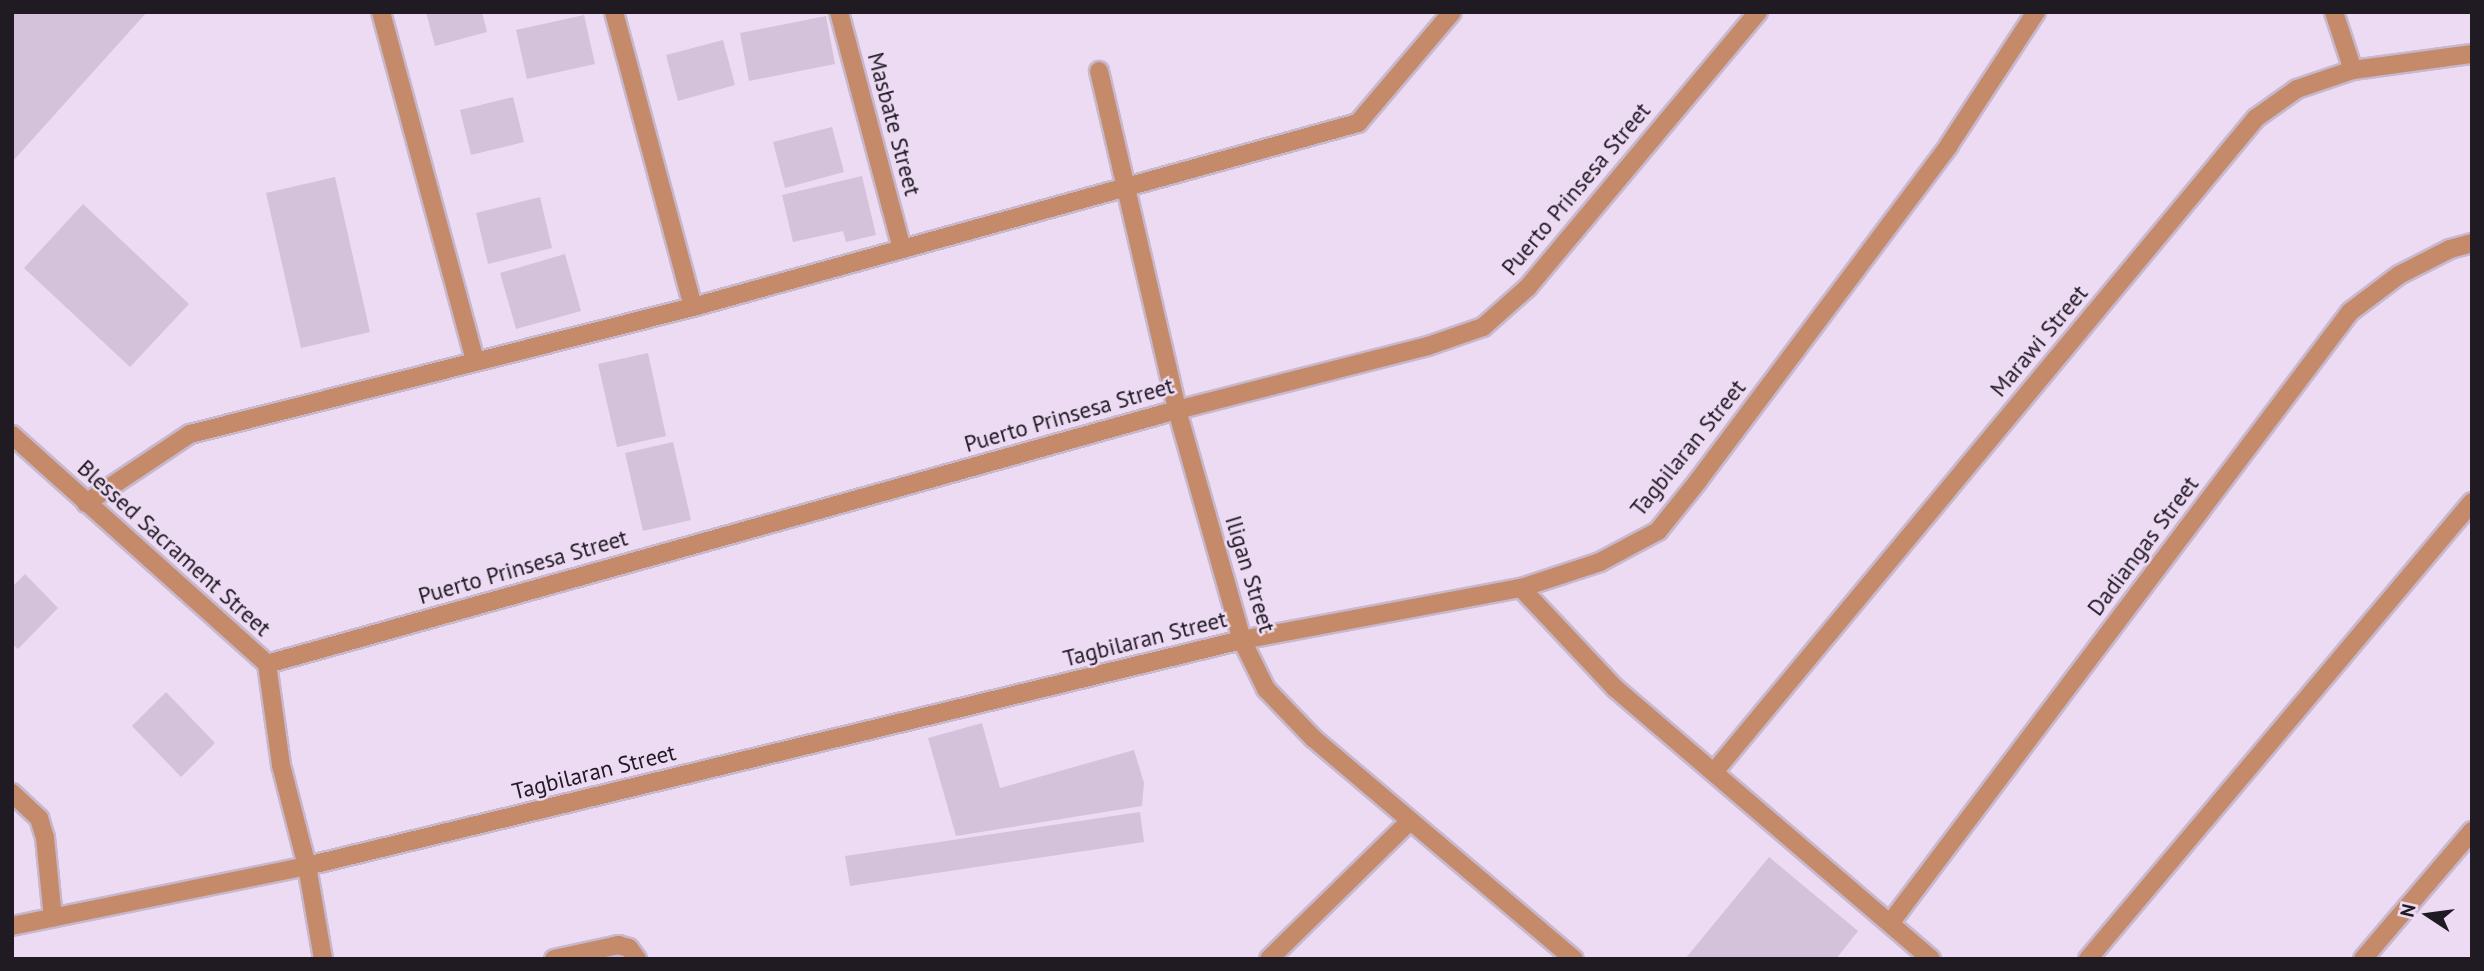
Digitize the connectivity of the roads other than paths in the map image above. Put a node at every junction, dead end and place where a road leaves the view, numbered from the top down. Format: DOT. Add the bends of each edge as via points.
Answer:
graph roads {
  1 [pos="381,12"];
  2 [pos="614,12"];
  3 [pos="839,12"];
  4 [pos="1452,12"];
  5 [pos="1758,12"];
  6 [pos="2036,12"];
  7 [pos="2334,12"];
  8 [pos="2472,54"];
  9 [pos="1098,71"];
  10 [pos="2353,71"];
  11 [pos="1126,185"];
  12 [pos="2472,243"];
  13 [pos="902,248"];
  14 [pos="694,307"];
  15 [pos="475,361"];
  16 [pos="1177,410"];
  17 [pos="12,435"];
  18 [pos="2472,502"];
  19 [pos="86,503"];
  20 [pos="1521,588"];
  21 [pos="1242,640"];
  22 [pos="267,664"];
  23 [pos="1714,772"];
  24 [pos="12,793"];
  25 [pos="1410,821"];
  26 [pos="2472,831"];
  27 [pos="307,866"];
  28 [pos="53,918"];
  29 [pos="1891,922"];
  30 [pos="12,926"];
  31 [pos="323,959"];
  32 [pos="554,959"];
  33 [pos="638,959"];
  34 [pos="1269,959"];
  35 [pos="1574,959"];
  36 [pos="1931,959"];
  37 [pos="2088,959"];
  38 [pos="2363,959"];
  1 -- 15 [label="street"];
  2 -- 14 [label="street"];
  3 -- 13 [label="street, Masbate Street"];
  4 -- 11 [label="street" via="1358,123"];
  5 -- 16 [label="street, Puerto Prinsesa Street" via="1528,287 1483,327 1428,346"];
  6 -- 20 [label="street, Tagbilaran Street" via="1949,145 1658,531 1600,562"];
  7 -- 10 [label="street"];
  8 -- 10 [label="street, Marawi Street"];
  9 -- 11 [label="street, Iligan Street"];
  10 -- 23 [label="street, Marawi Street" via="2297,89 2256,118"];
  11 -- 13 [label="street"];
  11 -- 16 [label="street, Iligan Street"];
  12 -- 29 [label="street, Dadiangas Street" via="2399,275 2350,312"];
  13 -- 14 [label="street"];
  14 -- 15 [label="street"];
  15 -- 19 [label="street" via="190,434"];
  16 -- 21 [label="street, Iligan Street"];
  16 -- 22 [label="street, Puerto Prinsesa Street"];
  17 -- 19 [label="street, Blessed Sacrament Street"];
  18 -- 37 [label="street"];
  19 -- 22 [label="street, Blessed Sacrament Street"];
  20 -- 21 [label="street, Tagbilaran Street"];
  20 -- 23 [label="street" via="1615,688"];
  21 -- 25 [label="street, Iligan Street" via="1266,689 1313,738"];
  21 -- 27 [label="street, Tagbilaran Street"];
  22 -- 27 [label="street, Blessed Sacrament Street" via="281,765"];
  23 -- 29 [label="street"];
  24 -- 28 [label="street" via="39,818 46,838"];
  25 -- 34 [label="street"];
  25 -- 35 [label="street, Iligan Street"];
  26 -- 38 [label="street"];
  27 -- 28 [label="street, Tagbilaran Street"];
  27 -- 31 [label="street, Blessed Sacrament Street"];
  28 -- 30 [label="street, Tagbilaran Street"];
  29 -- 36 [label="street"];
  32 -- 33 [label="street" via="618,945 629,948"];
}
